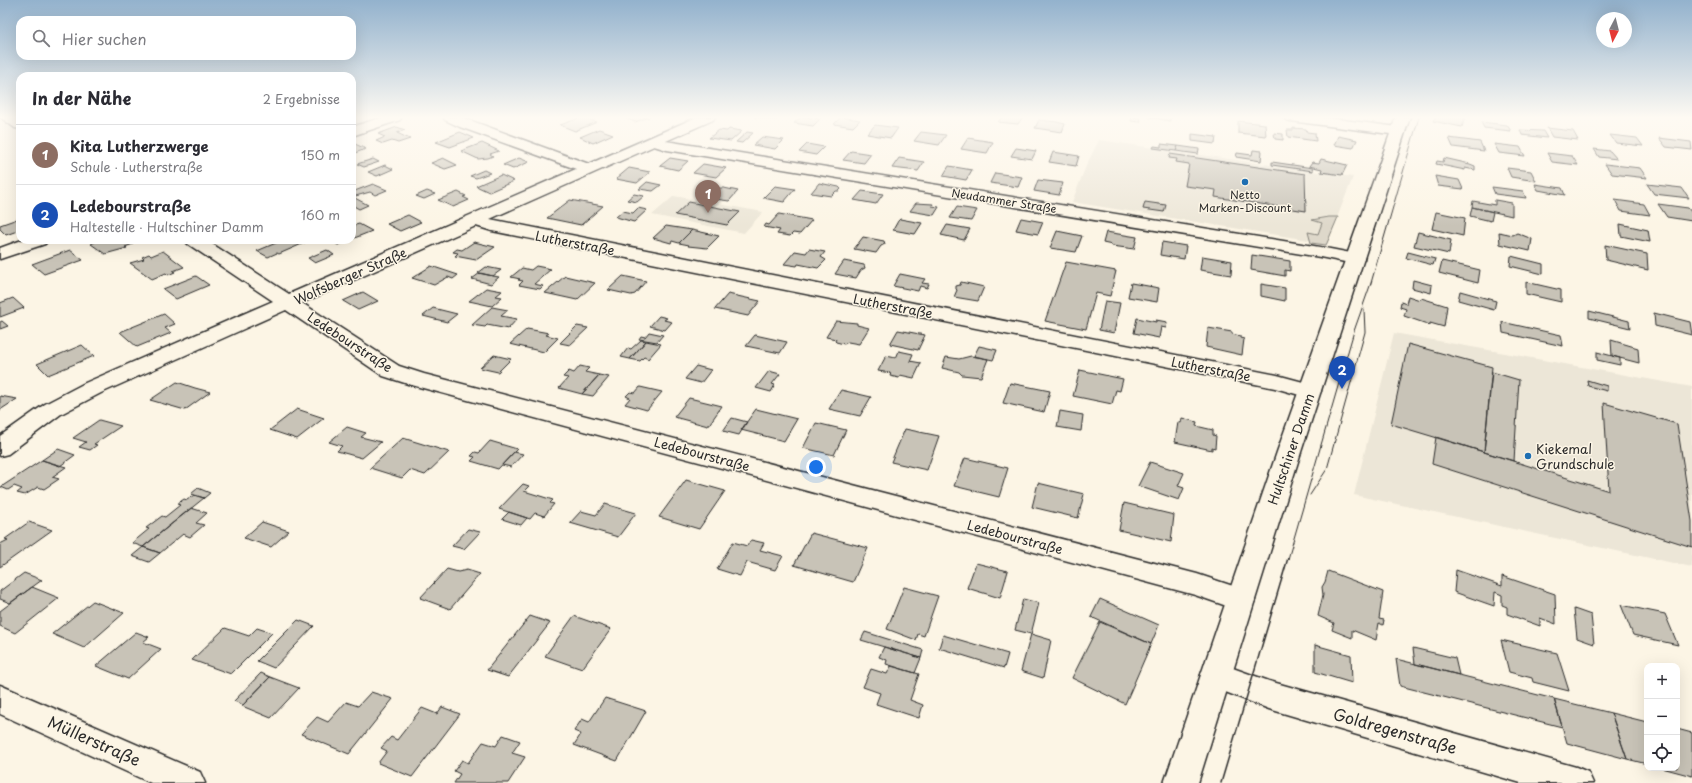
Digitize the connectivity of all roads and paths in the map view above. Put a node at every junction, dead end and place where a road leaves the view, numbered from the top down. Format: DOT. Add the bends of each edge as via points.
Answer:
graph roads {
  1 [pos="546,154"];
  2 [pos="624,154"];
  3 [pos="713,154"];
  4 [pos="1390,154"];
  5 [pos="589,169"];
  6 [pos="476,220"];
  7 [pos="29,244"];
  8 [pos="200,244"];
  9 [pos="0,254"];
  10 [pos="1355,259"];
  11 [pos="288,303"];
  12 [pos="1310,391"];
  13 [pos="0,448"];
  14 [pos="1241,600"];
  15 [pos="1216,675"];
  16 [pos="0,699"];
  17 [pos="188,783"];
  18 [pos="1181,783"];
  19 [pos="1576,783"];
  1 -- 5 [label="street"];
  2 -- 5 [label="street, Wolfsberger Straße"];
  3 -- 10 [label="street, Neudammer Straße"];
  4 -- 10 [label="street, Hultschiner Damm"];
  5 -- 6 [label="street, Wolfsberger Straße"];
  6 -- 11 [label="street, Wolfsberger Straße"];
  6 -- 12 [label="street, Lutherstraße" via="492,226 1277,382"];
  7 -- 9 [label="street"];
  8 -- 11 [label="street, Ledebourstraße"];
  10 -- 12 [label="street, Hultschiner Damm"];
  11 -- 13 [label="street, Wolfsberger Straße" via="93,388 53,409"];
  11 -- 14 [label="street, Ledebourstraße" via="391,371 416,379 1197,585"];
  12 -- 14 [label="street, Hultschiner Damm"];
  14 -- 15 [label="street, Hultschiner Damm"];
  15 -- 18 [label="street, Hultschiner Damm"];
  15 -- 19 [label="street, Goldregenstraße" via="1269,695"];
  16 -- 17 [label="street, Müllerstraße"];
}
